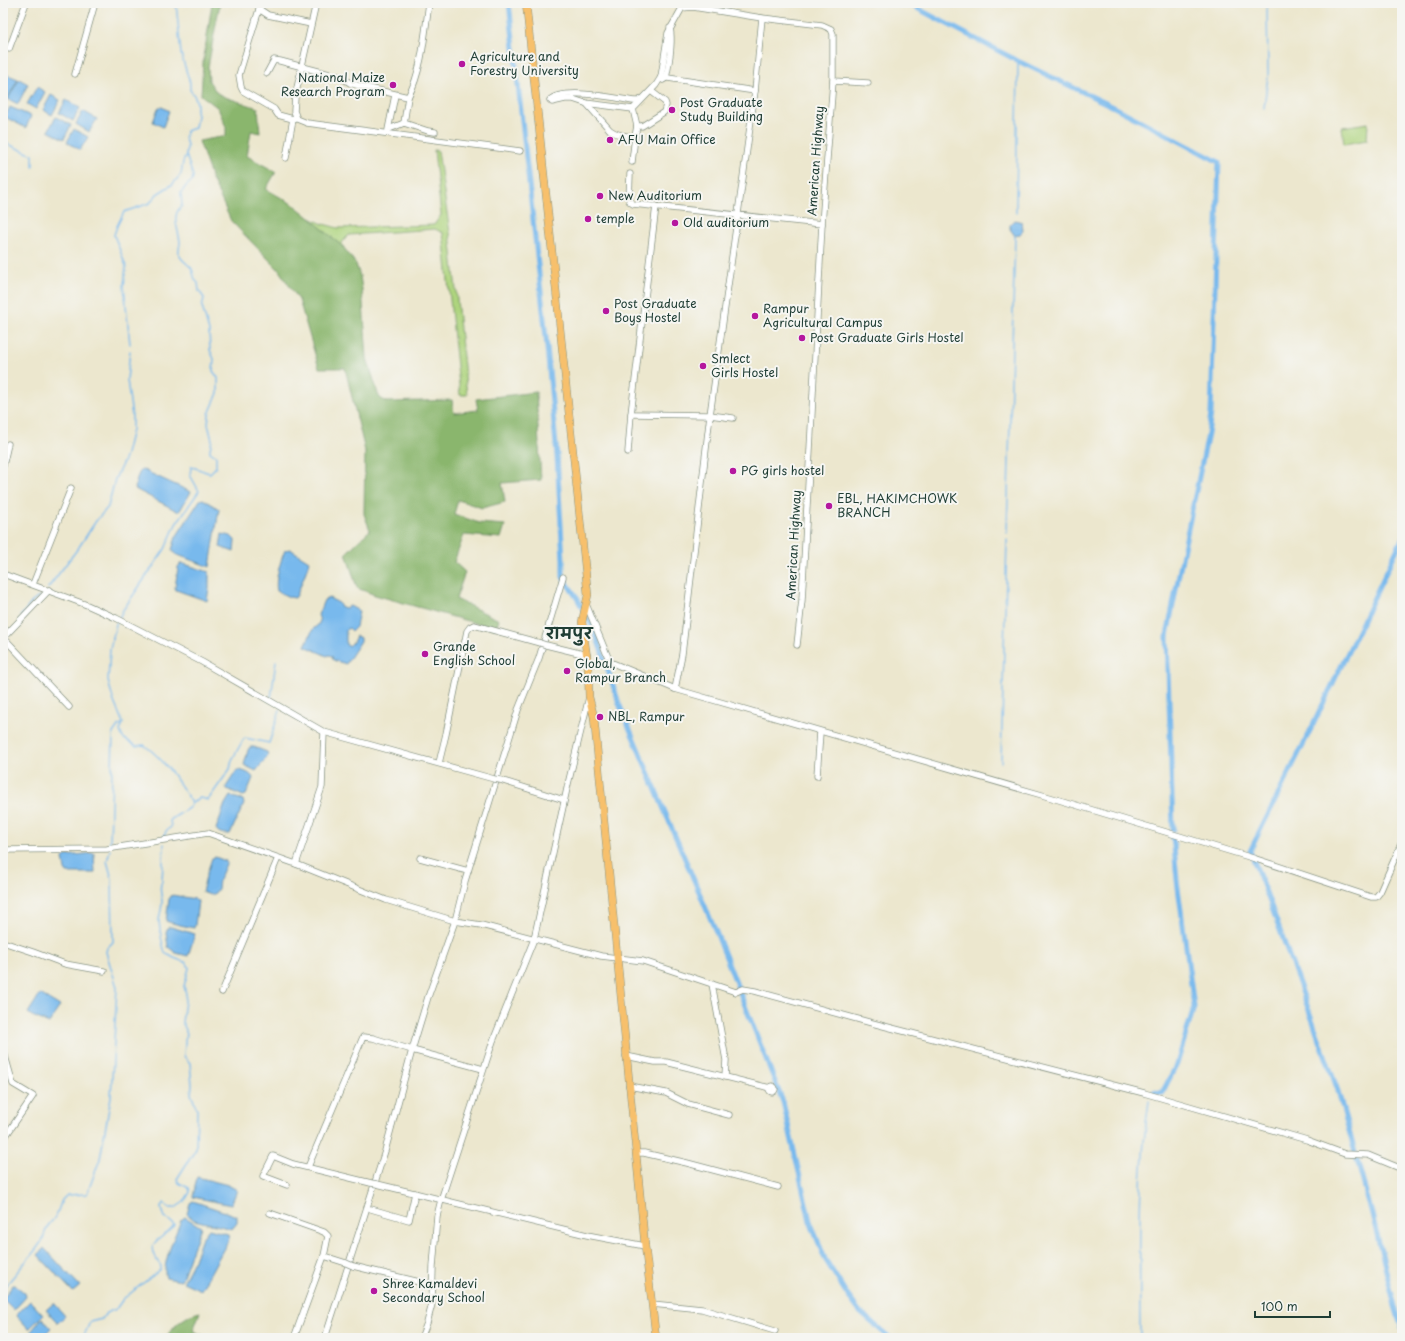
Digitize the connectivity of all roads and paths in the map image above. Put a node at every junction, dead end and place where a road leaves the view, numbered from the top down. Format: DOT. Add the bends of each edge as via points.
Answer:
graph roads {
  1 [pos="26,3"];
  2 [pos="95,3"];
  3 [pos="316,3"];
  4 [pos="429,3"];
  5 [pos="526,3"];
  6 [pos="260,6"];
  7 [pos="762,18"];
  8 [pos="311,24"];
  9 [pos="9,49"];
  10 [pos="302,66"];
  11 [pos="267,73"];
  12 [pos="75,74"];
  13 [pos="663,78"];
  14 [pos="833,80"];
  15 [pos="868,83"];
  16 [pos="651,91"];
  17 [pos="755,91"];
  18 [pos="395,95"];
  19 [pos="646,95"];
  20 [pos="408,97"];
  21 [pos="585,102"];
  22 [pos="633,109"];
  23 [pos="295,119"];
  24 [pos="404,123"];
  25 [pos="637,126"];
  26 [pos="388,131"];
  27 [pos="435,132"];
  28 [pos="635,137"];
  29 [pos="520,151"];
  30 [pos="286,158"];
  31 [pos="632,162"];
  32 [pos="630,174"];
  33 [pos="656,206"];
  34 [pos="738,216"];
  35 [pos="822,224"];
  36 [pos="631,414"];
  37 [pos="710,415"];
  38 [pos="734,418"];
  39 [pos="8,444"];
  40 [pos="628,452"];
  41 [pos="3,466"];
  42 [pos="71,488"];
  43 [pos="3,574"];
  44 [pos="563,577"];
  45 [pos="33,584"];
  46 [pos="49,590"];
  47 [pos="586,607"];
  48 [pos="3,638"];
  49 [pos="797,645"];
  50 [pos="587,655"];
  51 [pos="609,662"];
  52 [pos="588,664"];
  53 [pos="675,689"];
  54 [pos="589,697"];
  55 [pos="70,707"];
  56 [pos="324,732"];
  57 [pos="820,732"];
  58 [pos="438,763"];
  59 [pos="817,776"];
  60 [pos="564,800"];
  61 [pos="1402,842"];
  62 [pos="3,850"];
  63 [pos="278,858"];
  64 [pos="420,858"];
  65 [pos="296,864"];
  66 [pos="468,871"];
  67 [pos="453,921"];
  68 [pos="534,939"];
  69 [pos="3,942"];
  70 [pos="617,958"];
  71 [pos="104,971"];
  72 [pos="712,984"];
  73 [pos="222,992"];
  74 [pos="3,1049"];
  75 [pos="412,1050"];
  76 [pos="626,1056"];
  77 [pos="483,1069"];
  78 [pos="725,1077"];
  79 [pos="629,1086"];
  80 [pos="770,1088"];
  81 [pos="729,1115"];
  82 [pos="3,1140"];
  83 [pos="636,1153"];
  84 [pos="308,1167"];
  85 [pos="1402,1170"];
  86 [pos="287,1185"];
  87 [pos="778,1187"];
  88 [pos="414,1193"];
  89 [pos="441,1200"];
  90 [pos="371,1209"];
  91 [pos="270,1214"];
  92 [pos="645,1246"];
  93 [pos="324,1256"];
  94 [pos="432,1285"];
  95 [pos="652,1304"];
  96 [pos="775,1331"];
  97 [pos="294,1338"];
  98 [pos="325,1338"];
  99 [pos="422,1338"];
  100 [pos="656,1338"];
  1 -- 9 [label="street"];
  2 -- 12 [label="street"];
  3 -- 8 [label="street"];
  4 -- 20 [label="street" via="421,57"];
  5 -- 47 [label="main road" via="588,595"];
  6 -- 8 [label="street" via="268,15"];
  6 -- 23 [label="street" via="239,75 241,86 244,91 274,109 278,115"];
  7 -- 13 [label="street, American Highway" via="693,7 682,8 666,40"];
  7 -- 14 [label="street, American Highway" via="817,24 831,29 834,40"];
  7 -- 17 [label="street"];
  8 -- 10 [label="street"];
  10 -- 11 [label="street" via="274,60"];
  10 -- 18 [label="street"];
  10 -- 23 [label="street" via="294,106"];
  13 -- 16 [label="street, American Highway"];
  13 -- 17 [label="street"];
  14 -- 15 [label="street"];
  14 -- 35 [label="street, American Highway"];
  16 -- 19 [label="street, American Highway"];
  16 -- 25 [label="street" via="665,102 666,110 642,126"];
  17 -- 34 [label="street"];
  18 -- 20 [label="street"];
  18 -- 26 [label="street"];
  19 -- 21 [label="street" via="640,101 569,94 554,96 551,101 569,99"];
  19 -- 22 [label="street, American Highway"];
  20 -- 24 [label="street"];
  21 -- 22 [label="street"];
  21 -- 28 [label="street" via="614,134"];
  22 -- 25 [label="street"];
  23 -- 26 [label="street" via="307,123"];
  23 -- 30 [label="street"];
  24 -- 26 [label="street"];
  24 -- 27 [label="street"];
  25 -- 28 [label="street"];
  26 -- 29 [label="street"];
  28 -- 31 [label="street"];
  32 -- 33 [label="street" via="629,201 633,204"];
  33 -- 34 [label="street"];
  33 -- 36 [label="street"];
  34 -- 35 [label="street"];
  34 -- 37 [label="street"];
  35 -- 49 [label="street, American Highway" via="802,600"];
  36 -- 37 [label="street"];
  36 -- 40 [label="street"];
  37 -- 38 [label="street"];
  37 -- 53 [label="street" via="682,654"];
  39 -- 41 [label="street"];
  42 -- 45 [label="street"];
  43 -- 45 [label="street"];
  44 -- 66 [label="street" via="539,658 518,710"];
  45 -- 46 [label="street"];
  46 -- 48 [label="street"];
  46 -- 56 [label="street" via="118,619 202,662"];
  47 -- 50 [label="main road" via="582,622"];
  47 -- 51 [label="street"];
  48 -- 55 [label="street"];
  50 -- 52 [label="main road"];
  50 -- 58 [label="street" via="474,625 470,627 467,630"];
  51 -- 52 [label="street"];
  51 -- 53 [label="street"];
  52 -- 54 [label="main road"];
  53 -- 57 [label="street"];
  54 -- 60 [label="street"];
  54 -- 70 [label="main road" via="594,716"];
  56 -- 58 [label="street"];
  56 -- 65 [label="street" via="322,787"];
  57 -- 59 [label="street"];
  57 -- 61 [label="street" via="1049,796 1371,897 1376,897 1380,892"];
  58 -- 60 [label="street"];
  60 -- 68 [label="street"];
  62 -- 63 [label="street" via="107,849 208,833"];
  63 -- 65 [label="street"];
  63 -- 73 [label="street"];
  64 -- 66 [label="street"];
  65 -- 67 [label="street" via="386,900"];
  66 -- 67 [label="street"];
  67 -- 68 [label="street" via="481,925"];
  67 -- 75 [label="street"];
  68 -- 70 [label="street"];
  68 -- 77 [label="street"];
  69 -- 71 [label="street" via="64,964"];
  70 -- 72 [label="street" via="643,961"];
  70 -- 76 [label="main road"];
  72 -- 78 [label="street" via="726,1060"];
  72 -- 85 [label="street" via="736,992 743,989 755,991 1144,1093 1303,1139 1345,1154 1368,1155"];
  74 -- 82 [label="street" via="13,1084 33,1096"];
  75 -- 77 [label="street"];
  75 -- 84 [label="street" via="363,1037"];
  75 -- 98 [label="street" via="385,1151"];
  76 -- 78 [label="street" via="666,1062"];
  76 -- 79 [label="main road"];
  77 -- 89 [label="street"];
  78 -- 80 [label="street"];
  79 -- 81 [label="street" via="666,1093 688,1104"];
  79 -- 83 [label="main road"];
  83 -- 87 [label="street" via="687,1163"];
  83 -- 92 [label="main road"];
  84 -- 86 [label="street" via="273,1156 263,1176"];
  84 -- 88 [label="street"];
  88 -- 89 [label="street"];
  88 -- 90 [label="street" via="409,1220"];
  89 -- 92 [label="street" via="587,1235"];
  89 -- 94 [label="street" via="437,1216"];
  91 -- 93 [label="street" via="324,1232 328,1236"];
  92 -- 95 [label="main road"];
  93 -- 94 [label="street, bridge" via="353,1266"];
  93 -- 97 [label="street"];
  94 -- 99 [label="street" via="432,1304"];
  95 -- 96 [label="street" via="702,1309"];
  95 -- 100 [label="main road"];
}
